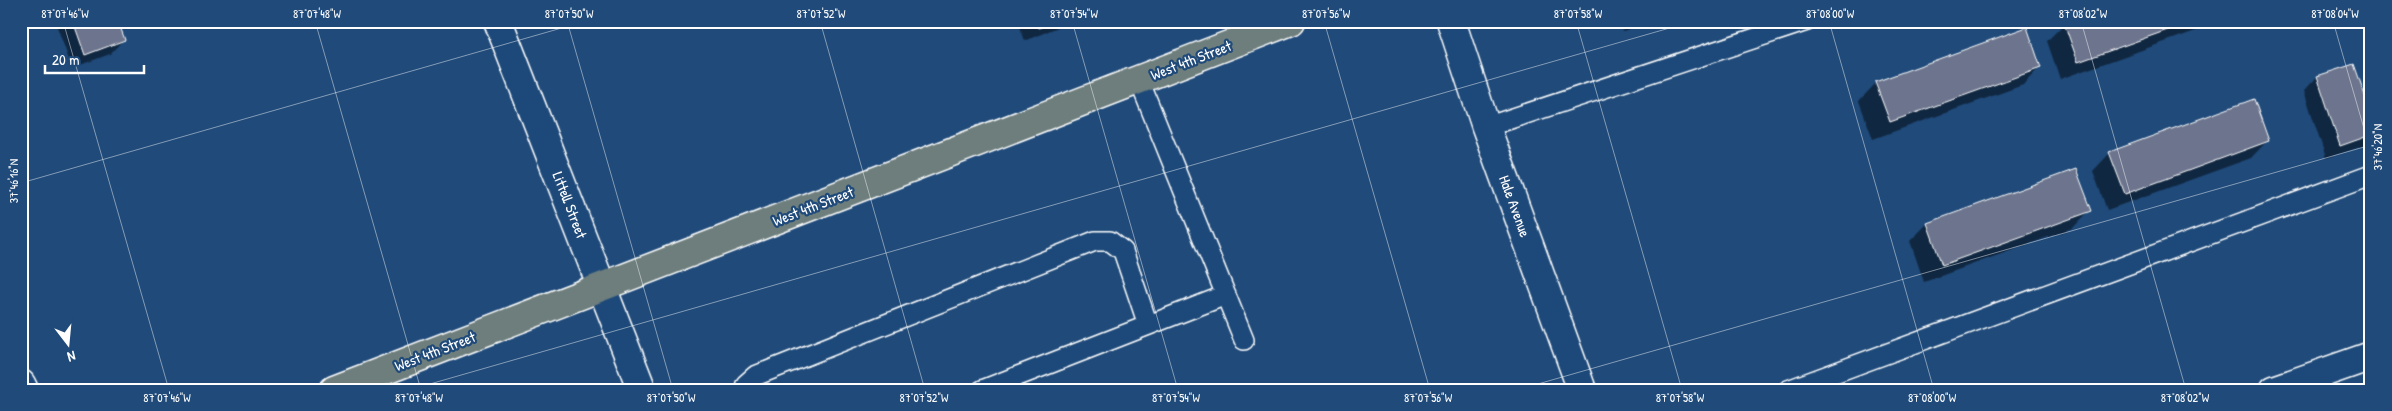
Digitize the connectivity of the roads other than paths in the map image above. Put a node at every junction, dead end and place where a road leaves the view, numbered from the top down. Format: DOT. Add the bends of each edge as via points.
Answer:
graph roads {
  1 [pos="498,21"];
  2 [pos="1291,21"];
  3 [pos="1451,21"];
  4 [pos="1807,21"];
  5 [pos="1139,80"];
  6 [pos="1486,127"];
  7 [pos="2371,175"];
  8 [pos="602,288"];
  9 [pos="1226,295"];
  10 [pos="1148,325"];
  11 [pos="1244,340"];
  12 [pos="2371,356"];
  13 [pos="21,384"];
  14 [pos="24,390"];
  15 [pos="334,390"];
  16 [pos="642,390"];
  17 [pos="744,390"];
  18 [pos="982,390"];
  19 [pos="1582,390"];
  20 [pos="1788,390"];
  21 [pos="2274,390"];
  1 -- 8 [label="street, Littell Street"];
  2 -- 5 [label="main road, West 4th Street"];
  3 -- 6 [label="street, Hale Avenue"];
  4 -- 6 [label="lane"];
  5 -- 8 [label="main road, West 4th Street"];
  5 -- 9 [label="lane"];
  6 -- 19 [label="street, Hale Avenue"];
  7 -- 20 [label="lane"];
  8 -- 15 [label="main road, West 4th Street"];
  8 -- 16 [label="street, Littell Street"];
  9 -- 10 [label="lane"];
  9 -- 11 [label="lane"];
  10 -- 17 [label="lane" via="1123,252 1110,241 1095,241 755,376"];
  10 -- 18 [label="lane"];
  12 -- 21 [label="street"];
  13 -- 14 [label="street"];
}
